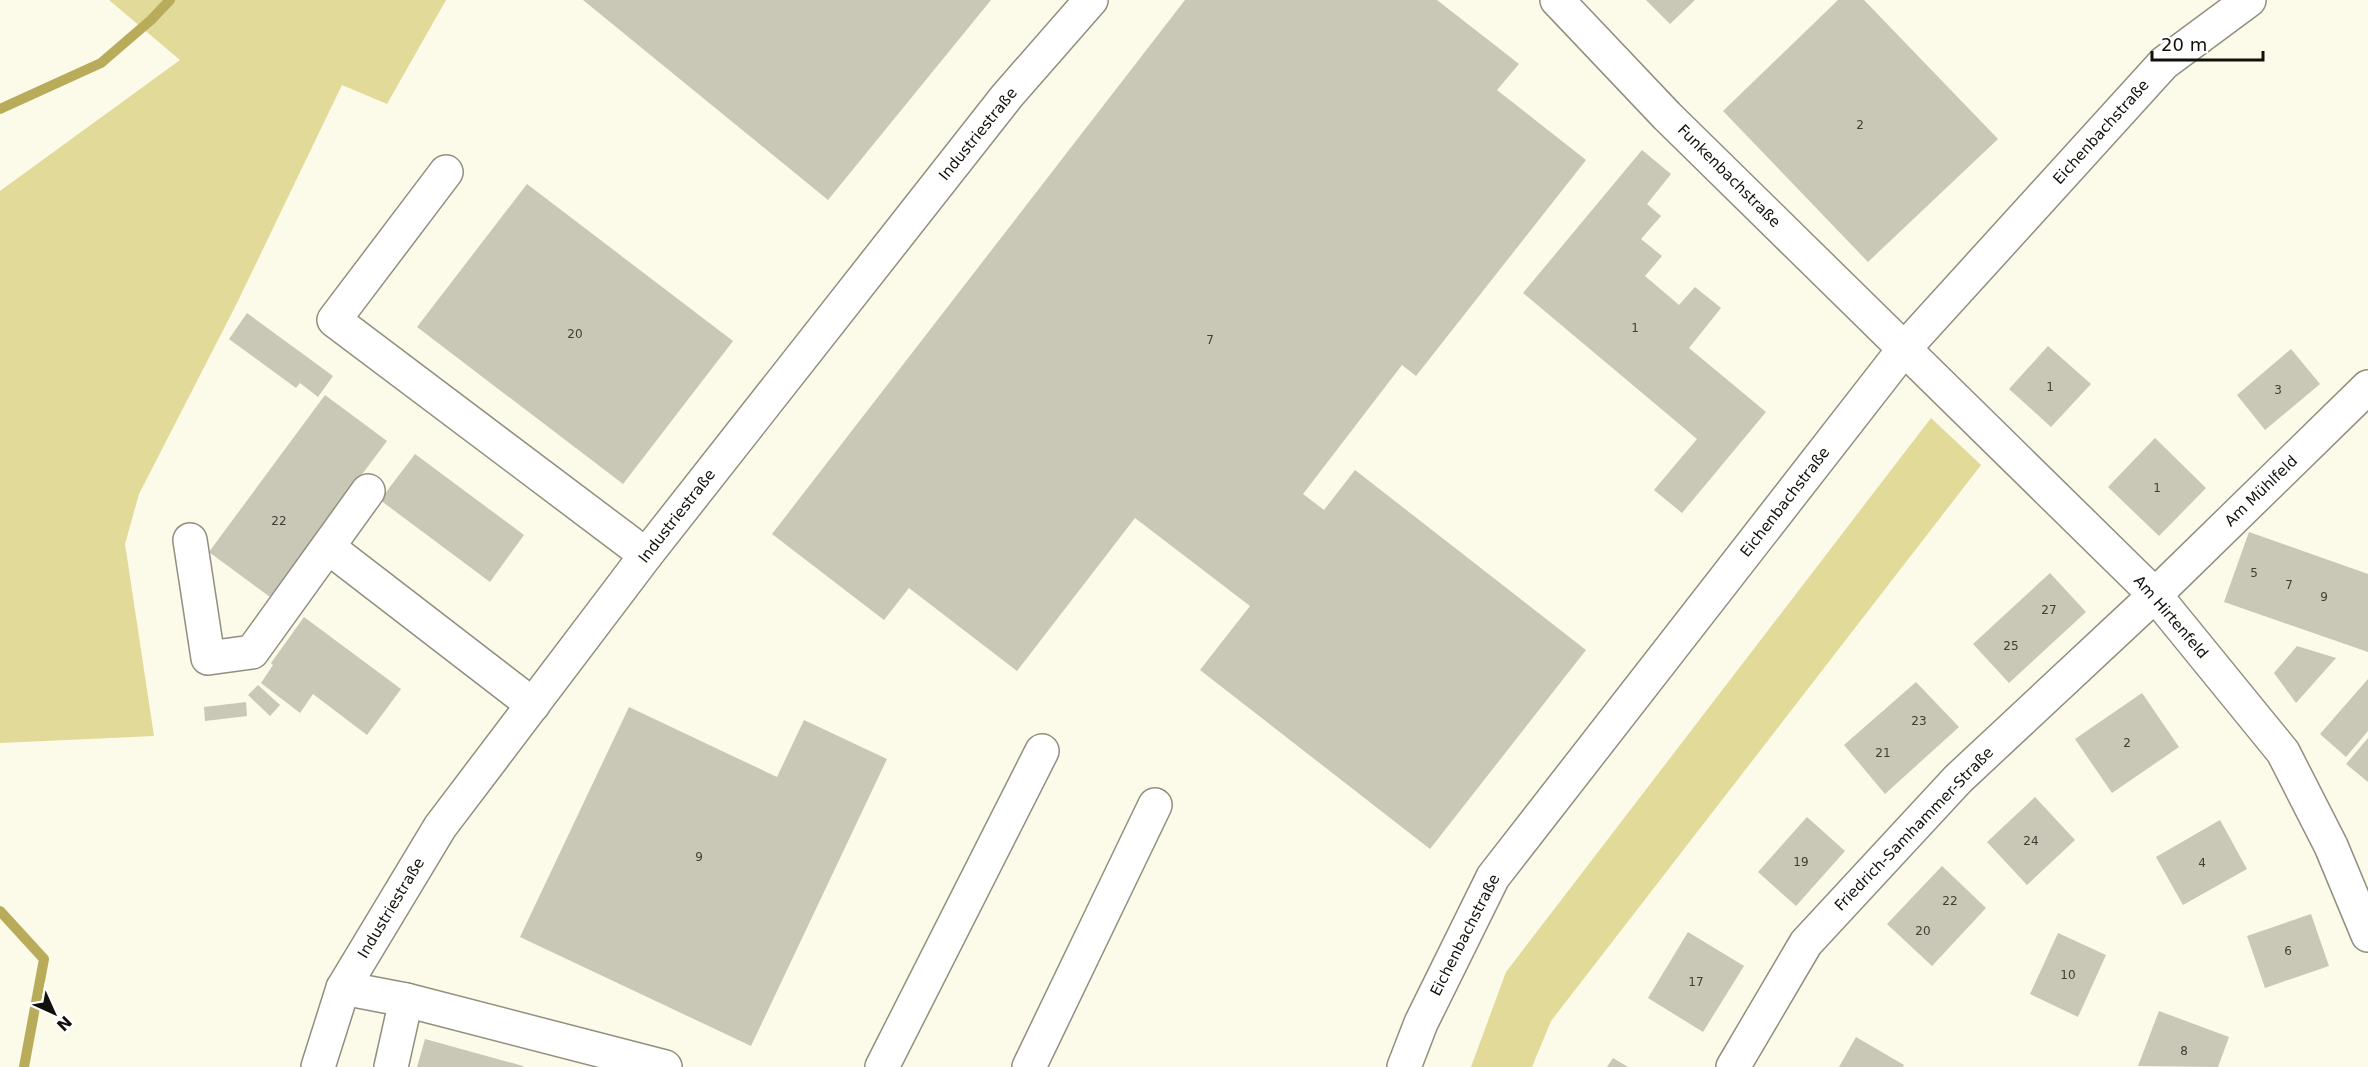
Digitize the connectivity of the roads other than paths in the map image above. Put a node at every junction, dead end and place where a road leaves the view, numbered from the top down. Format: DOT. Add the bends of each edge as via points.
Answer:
graph roads {
  1 [pos="1091,0"];
  2 [pos="1557,0"];
  3 [pos="2249,0"];
  4 [pos="446,172"];
  5 [pos="1904,350"];
  6 [pos="2368,387"];
  7 [pos="368,491"];
  8 [pos="190,540"];
  9 [pos="328,547"];
  10 [pos="646,555"];
  11 [pos="2155,595"];
  12 [pos="533,705"];
  13 [pos="1042,751"];
  14 [pos="1155,805"];
  15 [pos="2368,935"];
  16 [pos="344,988"];
  17 [pos="406,1000"];
  18 [pos="318,1067"];
  19 [pos="391,1067"];
  20 [pos="664,1067"];
  21 [pos="882,1067"];
  22 [pos="1029,1067"];
  23 [pos="1404,1067"];
  24 [pos="1733,1067"];
  1 -- 10 [label="street, Industriestraße" via="1007,96"];
  2 -- 5 [label="street, Funkenbachstraße"];
  3 -- 5 [label="street, Eichenbachstraße" via="2164,63"];
  4 -- 10 [label="street" via="334,320"];
  5 -- 11 [label="street, Am Hirtenfeld"];
  5 -- 23 [label="street, Eichenbachstraße" via="1492,877 1421,1023"];
  6 -- 11 [label="street, Am Mühlfeld"];
  7 -- 9 [label="street"];
  8 -- 9 [label="street" via="208,658 252,652"];
  9 -- 12 [label="street"];
  10 -- 12 [label="street, Industriestraße"];
  11 -- 15 [label="street, Am Hirtenfeld" via="2283,752 2331,846"];
  11 -- 24 [label="street, Friedrich-Samhammer-Straße" via="1958,779 1806,943"];
  12 -- 16 [label="street, Industriestraße" via="441,826"];
  13 -- 21 [label="street"];
  14 -- 22 [label="street"];
  16 -- 17 [label="street"];
  16 -- 18 [label="street, Industriestraße"];
  17 -- 19 [label="street"];
  17 -- 20 [label="street"];
}
